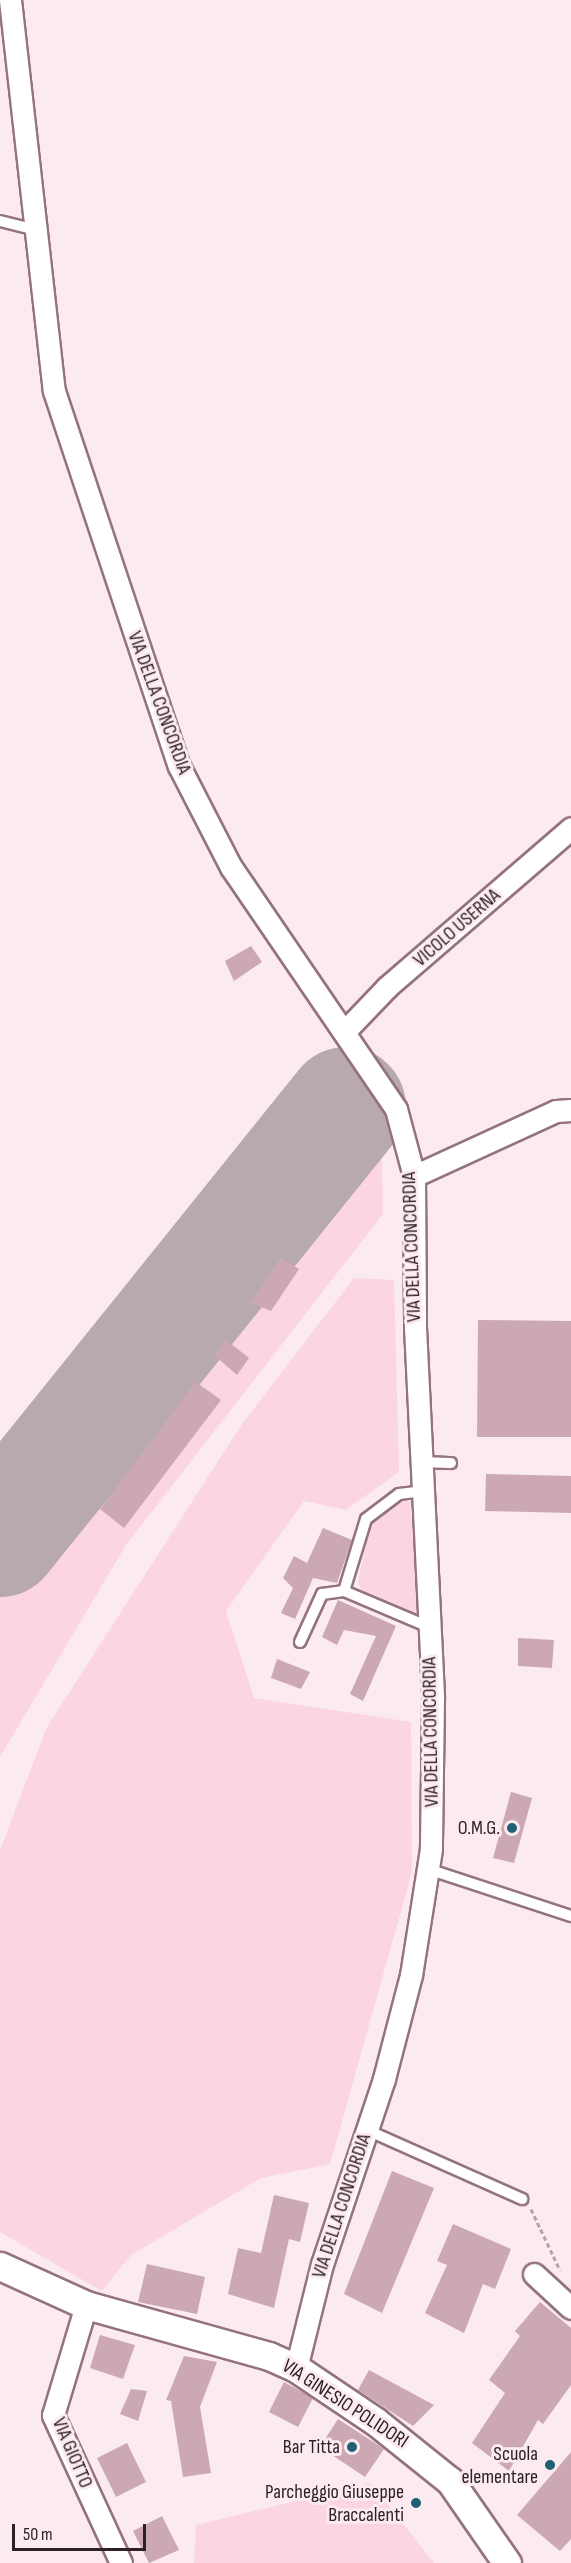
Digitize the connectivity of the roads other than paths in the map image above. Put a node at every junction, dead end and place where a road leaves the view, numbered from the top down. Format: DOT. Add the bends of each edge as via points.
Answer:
graph roads {
  1 [pos="10,0"];
  2 [pos="0,221"];
  3 [pos="36,230"];
  4 [pos="571,828"];
  5 [pos="345,1031"];
  6 [pos="571,1110"];
  7 [pos="414,1176"];
  8 [pos="421,1462"];
  9 [pos="451,1463"];
  10 [pos="422,1491"];
  11 [pos="345,1591"];
  12 [pos="429,1627"];
  13 [pos="300,1642"];
  14 [pos="428,1869"];
  15 [pos="571,1916"];
  16 [pos="367,2130"];
  17 [pos="522,2199"];
  18 [pos="0,2266"];
  19 [pos="534,2274"];
  20 [pos="86,2305"];
  21 [pos="571,2308"];
  22 [pos="296,2368"];
  23 [pos="121,2563"];
  24 [pos="507,2563"];
  1 -- 3 [label="street, VIA DELLA CONCORDIA"];
  2 -- 3 [label="lane"];
  3 -- 5 [label="street, VIA DELLA CONCORDIA" via="54,391 179,766 231,867"];
  4 -- 5 [label="street, VICOLO USERNA" via="387,987"];
  5 -- 7 [label="street, VIA DELLA CONCORDIA" via="396,1109"];
  6 -- 7 [label="street" via="556,1111"];
  7 -- 8 [label="street, VIA DELLA CONCORDIA"];
  8 -- 9 [label="lane"];
  8 -- 10 [label="street, VIA DELLA CONCORDIA"];
  10 -- 11 [label="lane" via="399,1494 366,1519"];
  10 -- 12 [label="street, VIA DELLA CONCORDIA"];
  11 -- 12 [label="lane"];
  11 -- 13 [label="lane" via="322,1594"];
  12 -- 14 [label="street, VIA DELLA CONCORDIA" via="433,1699"];
  14 -- 15 [label="lane"];
  14 -- 16 [label="street, VIA DELLA CONCORDIA" via="411,1975"];
  16 -- 17 [label="lane"];
  16 -- 22 [label="street, VIA DELLA CONCORDIA" via="322,2264"];
  18 -- 20 [label="street, VIA GINESIO POLIDORI"];
  19 -- 21 [label="street"];
  20 -- 22 [label="street, VIA GINESIO POLIDORI" via="269,2356"];
  20 -- 23 [label="street, VIA GIOTTO" via="53,2415"];
  22 -- 24 [label="street, VIA GINESIO POLIDORI" via="375,2421 450,2481"];
}
